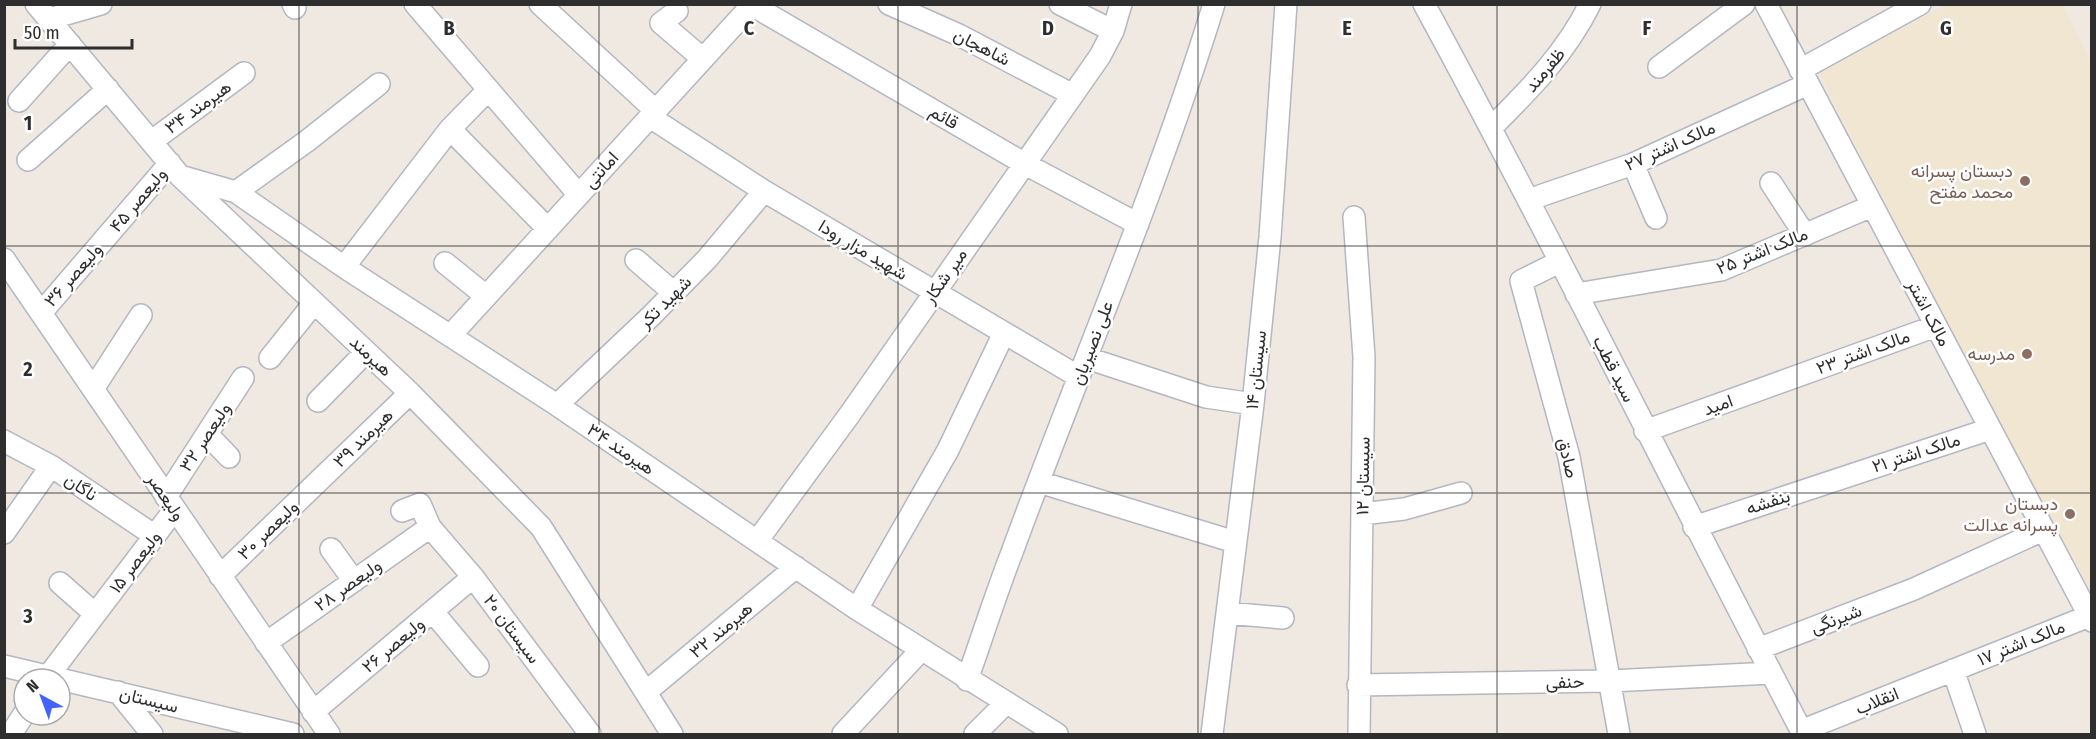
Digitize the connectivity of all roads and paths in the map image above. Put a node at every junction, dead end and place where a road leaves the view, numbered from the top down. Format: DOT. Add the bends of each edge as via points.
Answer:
graph roads {
  1 [pos="101,4"];
  2 [pos="415,4"];
  3 [pos="540,4"];
  4 [pos="889,4"];
  5 [pos="1060,4"];
  6 [pos="1121,4"];
  7 [pos="1214,4"];
  8 [pos="1286,4"];
  9 [pos="1590,4"];
  10 [pos="1744,4"];
  11 [pos="1766,4"];
  12 [pos="1920,4"];
  13 [pos="753,5"];
  14 [pos="1433,8"];
  15 [pos="677,10"];
  16 [pos="43,12"];
  17 [pos="1113,31"];
  18 [pos="70,44"];
  19 [pos="703,59"];
  20 [pos="1659,67"];
  21 [pos="244,73"];
  22 [pos="1804,77"];
  23 [pos="379,84"];
  24 [pos="108,89"];
  25 [pos="488,90"];
  26 [pos="1073,95"];
  27 [pos="19,101"];
  28 [pos="653,114"];
  29 [pos="1491,128"];
  30 [pos="450,129"];
  31 [pos="152,141"];
  32 [pos="28,160"];
  33 [pos="1025,164"];
  34 [pos="1633,164"];
  35 [pos="175,169"];
  36 [pos="1771,183"];
  37 [pos="764,191"];
  38 [pos="236,192"];
  39 [pos="579,195"];
  40 [pos="1528,200"];
  41 [pos="1872,206"];
  42 [pos="1354,217"];
  43 [pos="1656,219"];
  44 [pos="1138,224"];
  45 [pos="548,229"];
  46 [pos="1805,235"];
  47 [pos="105,238"];
  48 [pos="4,259"];
  49 [pos="636,260"];
  50 [pos="1560,262"];
  51 [pos="445,263"];
  52 [pos="344,267"];
  53 [pos="11,283"];
  54 [pos="934,292"];
  55 [pos="674,293"];
  56 [pos="1575,294"];
  57 [pos="486,296"];
  58 [pos="314,303"];
  59 [pos="41,313"];
  60 [pos="141,315"];
  61 [pos="1936,326"];
  62 [pos="1004,333"];
  63 [pos="450,336"];
  64 [pos="366,352"];
  65 [pos="270,358"];
  66 [pos="1087,358"];
  67 [pos="1079,377"];
  68 [pos="243,378"];
  69 [pos="1791,379"];
  70 [pos="93,388"];
  71 [pos="410,393"];
  72 [pos="318,401"];
  73 [pos="1253,404"];
  74 [pos="557,405"];
  75 [pos="1990,429"];
  76 [pos="1646,431"];
  77 [pos="207,434"];
  78 [pos="4,441"];
  79 [pos="229,457"];
  80 [pos="51,466"];
  81 [pos="1842,478"];
  82 [pos="1039,482"];
  83 [pos="315,484"];
  84 [pos="1461,493"];
  85 [pos="171,503"];
  86 [pos="402,511"];
  87 [pos="1362,514"];
  88 [pos="430,527"];
  89 [pos="1694,527"];
  90 [pos="2043,530"];
  91 [pos="4,533"];
  92 [pos="155,536"];
  93 [pos="757,541"];
  94 [pos="1235,542"];
  95 [pos="332,549"];
  96 [pos="796,567"];
  97 [pos="220,576"];
  98 [pos="473,577"];
  99 [pos="354,581"];
  100 [pos="60,583"];
  101 [pos="857,609"];
  102 [pos="433,612"];
  103 [pos="1227,613"];
  104 [pos="95,615"];
  105 [pos="1282,618"];
  106 [pos="2090,619"];
  107 [pos="266,643"];
  108 [pos="1758,649"];
  109 [pos="921,650"];
  110 [pos="478,666"];
  111 [pos="55,667"];
  112 [pos="1953,670"];
  113 [pos="1771,673"];
  114 [pos="967,680"];
  115 [pos="1610,681"];
  116 [pos="72,682"];
  117 [pos="1358,685"];
  118 [pos="118,692"];
  119 [pos="646,692"];
  120 [pos="1006,703"];
  121 [pos="313,712"];
  122 [pos="1802,733"];
  123 [pos="152,735"];
  124 [pos="293,735"];
  125 [pos="329,735"];
  126 [pos="590,735"];
  127 [pos="672,735"];
  128 [pos="843,735"];
  129 [pos="975,735"];
  130 [pos="1057,735"];
  131 [pos="1212,735"];
  132 [pos="1359,735"];
  133 [pos="1619,735"];
  134 [pos="1975,735"];
  1 -- 16 [label="street"];
  2 -- 25 [label="street"];
  3 -- 28 [label="street, شهید مزار رودا"];
  4 -- 26 [label="street, شاهجان" via="959,34"];
  5 -- 17 [label="street"];
  6 -- 17 [label="street, میر شکار"];
  7 -- 44 [label="street, علی نصیریان"];
  8 -- 73 [label="street, سیستان ۱۴" via="1270,237"];
  9 -- 29 [label="street, ظفرمند" via="1578,30 1538,81"];
  10 -- 20 [label="street"];
  11 -- 22 [label="street, مالک اشتر"];
  12 -- 22 [label="street, مالک اشتر ۲۷"];
  13 -- 19 [label="street, امانتی"];
  13 -- 33 [label="street, قائم"];
  14 -- 29 [label="street, سید قطب"];
  15 -- 19 [label="street" via="661,23"];
  16 -- 18 [label="street, هیرمند"];
  17 -- 26 [label="street, میر شکار"];
  18 -- 24 [label="street, هیرمند"];
  18 -- 27 [label="street"];
  19 -- 28 [label="street, امانتی"];
  21 -- 31 [label="street, هیرمند ۳۴"];
  22 -- 34 [label="street, مالک اشتر ۲۷"];
  22 -- 41 [label="street, مالک اشتر"];
  23 -- 38 [label="street"];
  24 -- 31 [label="street, هیرمند"];
  24 -- 32 [label="street"];
  25 -- 30 [label="street"];
  25 -- 39 [label="street"];
  26 -- 33 [label="street, میر شکار"];
  28 -- 37 [label="street, شهید مزار رودا"];
  28 -- 39 [label="street, امانتی"];
  29 -- 40 [label="street, سید قطب"];
  30 -- 45 [label="street"];
  30 -- 52 [label="street"];
  31 -- 35 [label="street, هیرمند"];
  33 -- 44 [label="street, قائم"];
  33 -- 54 [label="street, میر شکار"];
  34 -- 40 [label="street, مالک اشتر ۲۷"];
  34 -- 43 [label="street"];
  35 -- 38 [label="street, هیرمند ۳۴"];
  35 -- 47 [label="street, ولیعصر ۴۵"];
  35 -- 58 [label="street, هیرمند"];
  36 -- 46 [label="street"];
  37 -- 54 [label="street, شهید مزار رودا"];
  37 -- 55 [label="street, شهید تکر"];
  38 -- 52 [label="street, هیرمند ۳۴"];
  39 -- 45 [label="street, امانتی"];
  40 -- 50 [label="street, سید قطب"];
  41 -- 46 [label="street, مالک اشتر ۲۵"];
  41 -- 61 [label="street, مالک اشتر"];
  42 -- 87 [label="street, سیستان ۱۲" via="1364,357"];
  44 -- 66 [label="street, علی نصیریان"];
  45 -- 57 [label="street, امانتی"];
  46 -- 56 [label="street, مالک اشتر ۲۵" via="1721,270"];
  47 -- 59 [label="street, ولیعصر ۳۶"];
  48 -- 53 [label="street, ولیعصر"];
  49 -- 55 [label="street"];
  50 -- 56 [label="street, سید قطب"];
  50 -- 115 [label="street, صادق" via="1521,281 1569,457"];
  51 -- 57 [label="street"];
  52 -- 63 [label="street, هیرمند ۳۴"];
  53 -- 59 [label="street, ولیعصر"];
  54 -- 62 [label="street, شهید مزار رودا"];
  54 -- 93 [label="street, میر شکار"];
  55 -- 74 [label="street, شهید تکر"];
  56 -- 76 [label="street, سید قطب"];
  57 -- 63 [label="street, امانتی"];
  58 -- 64 [label="street, هیرمند"];
  58 -- 65 [label="street"];
  59 -- 70 [label="street, ولیعصر"];
  60 -- 70 [label="street"];
  61 -- 69 [label="street, مالک اشتر ۲۳"];
  61 -- 75 [label="street, مالک اشتر"];
  62 -- 67 [label="street, شهید مزار رودا"];
  62 -- 101 [label="street" via="948,450"];
  63 -- 74 [label="street, هیرمند ۳۴"];
  64 -- 71 [label="street, هیرمند"];
  64 -- 72 [label="street"];
  66 -- 67 [label="street, علی نصیریان"];
  66 -- 73 [label="street" via="1206,397"];
  67 -- 82 [label="street, علی نصیریان"];
  68 -- 77 [label="street, ولیعصر ۳۲"];
  69 -- 76 [label="street, امید"];
  70 -- 85 [label="street, ولیعصر"];
  71 -- 83 [label="street, هیرمند ۳۹"];
  71 -- 119 [label="street, هیرمند" via="541,527"];
  73 -- 94 [label="street, سیستان ۱۴"];
  74 -- 93 [label="street, هیرمند ۳۴"];
  75 -- 81 [label="street, مالک اشتر ۲۱"];
  75 -- 90 [label="street, مالک اشتر"];
  76 -- 89 [label="street, سید قطب"];
  77 -- 79 [label="street"];
  77 -- 85 [label="street, ولیعصر ۳۲"];
  78 -- 80 [label="street, ناگان"];
  80 -- 91 [label="street"];
  80 -- 92 [label="street, ناگان"];
  81 -- 89 [label="street, بنفشه"];
  82 -- 94 [label="street"];
  82 -- 114 [label="street, علی نصیریان"];
  83 -- 97 [label="street, ولیعصر ۳۰"];
  84 -- 87 [label="street" via="1404,509"];
  85 -- 92 [label="street, ولیعصر ۱۵"];
  85 -- 97 [label="street, ولیعصر"];
  86 -- 88 [label="street, سیستان ۲۰" via="420,504"];
  87 -- 117 [label="street, سیستان ۱۲"];
  88 -- 98 [label="street, سیستان ۲۰"];
  88 -- 99 [label="street, ولیعصر ۲۸"];
  89 -- 108 [label="street, سید قطب"];
  90 -- 106 [label="street, مالک اشتر"];
  90 -- 108 [label="street, شیرنگی" via="1914,589"];
  92 -- 104 [label="street, ولیعصر ۱۵"];
  93 -- 96 [label="street, هیرمند ۳۴"];
  94 -- 103 [label="street, سیستان ۱۴"];
  95 -- 99 [label="street"];
  96 -- 101 [label="street, هیرمند ۳۴"];
  96 -- 119 [label="street, هیرمند ۳۲"];
  97 -- 107 [label="street, ولیعصر"];
  98 -- 102 [label="street, ولیعصر ۲۶"];
  98 -- 126 [label="street, سیستان ۲۰"];
  99 -- 107 [label="street, ولیعصر ۲۸"];
  100 -- 104 [label="street"];
  101 -- 109 [label="street, هیرمند ۳۴"];
  102 -- 110 [label="street"];
  102 -- 121 [label="street, ولیعصر ۲۶"];
  103 -- 105 [label="street"];
  103 -- 131 [label="street, سیستان ۱۴"];
  104 -- 111 [label="street, ولیعصر ۱۵"];
  106 -- 112 [label="street, مالک اشتر ۱۷"];
  107 -- 121 [label="street, ولیعصر"];
  108 -- 113 [label="street, سید قطب"];
  109 -- 114 [label="street, هیرمند ۳۴"];
  109 -- 128 [label="street"];
  112 -- 122 [label="street, انقلاب"];
  112 -- 134 [label="street"];
  113 -- 115 [label="street, حنفی"];
  113 -- 122 [label="street, سید قطب"];
  114 -- 120 [label="street, هیرمند ۳۴"];
  115 -- 117 [label="street, حنفی"];
  115 -- 133 [label="street"];
  116 -- 118 [label="street, سیستان"];
  117 -- 132 [label="street, سیستان ۱۲"];
  118 -- 123 [label="street"];
  118 -- 124 [label="street, سیستان"];
  119 -- 127 [label="street, هیرمند"];
  120 -- 129 [label="street"];
  120 -- 130 [label="street, هیرمند ۳۴"];
  121 -- 125 [label="street, ولیعصر"];
}
